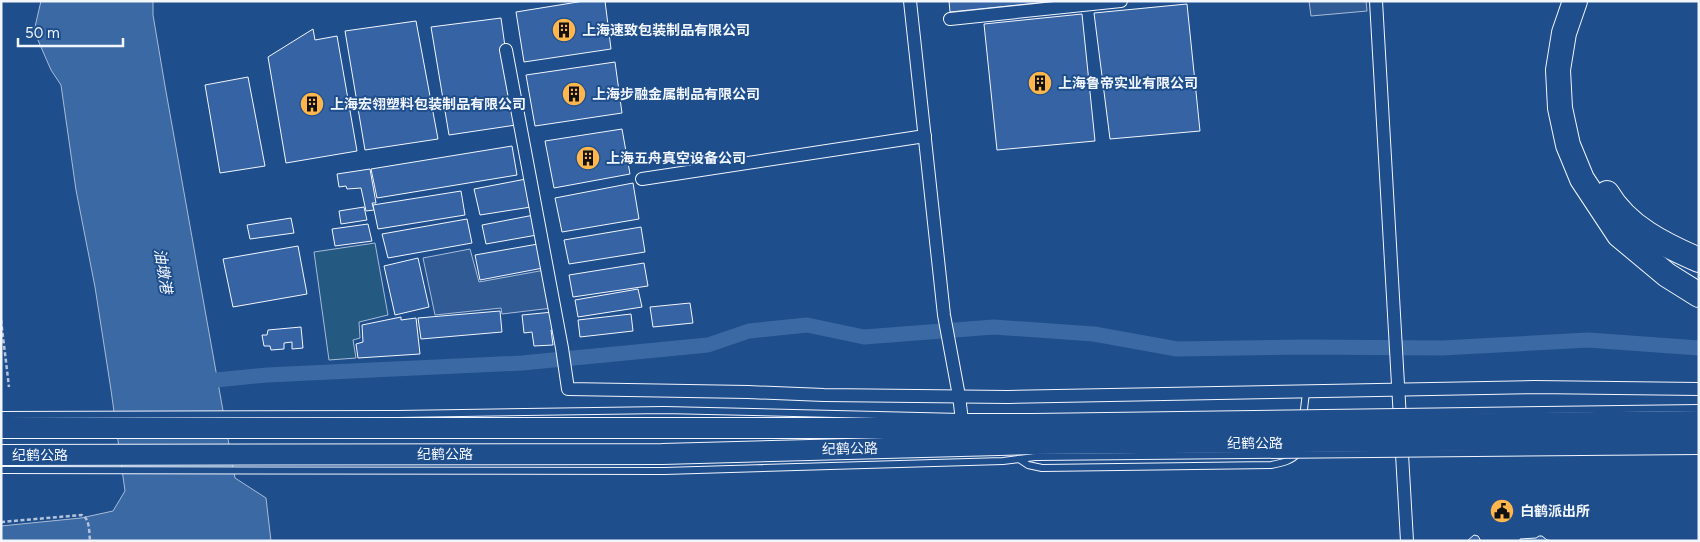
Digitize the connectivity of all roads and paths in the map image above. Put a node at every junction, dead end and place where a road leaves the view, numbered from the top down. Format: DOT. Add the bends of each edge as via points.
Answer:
graph roads {
  1 [pos="910,1"];
  2 [pos="1122,1"];
  3 [pos="1376,1"];
  4 [pos="1575,1"];
  5 [pos="1587,1"];
  6 [pos="950,19"];
  7 [pos="506,50"];
  8 [pos="925,136"];
  9 [pos="642,179"];
  10 [pos="1699,260"];
  11 [pos="1699,294"];
  12 [pos="1,320"];
  13 [pos="9,387"];
  14 [pos="1699,390"];
  15 [pos="1399,391"];
  16 [pos="1306,392"];
  17 [pos="959,396"];
  18 [pos="1699,408"];
  19 [pos="1,415"];
  20 [pos="663,419"];
  21 [pos="1699,421"];
  22 [pos="962,423"];
  23 [pos="1,428"];
  24 [pos="1033,437"];
  25 [pos="1699,439"];
  26 [pos="1699,452"];
  27 [pos="1,455"];
  28 [pos="1018,459"];
  29 [pos="663,463"];
  30 [pos="1,470"];
  31 [pos="1,522"];
  32 [pos="90,541"];
  33 [pos="1407,541"];
  1 -- 8 [label="street"];
  2 -- 6 [label="street"];
  3 -- 15 [label="street"];
  4 -- 11 [label="highway" via="1564,32 1558,70 1560,108 1568,144 1582,179 1619,235 1667,275"];
  5 -- 10 [label="highway" via="1576,35 1571,71 1573,107 1580,142 1613,204 1639,228 1667,246"];
  7 -- 17 [label="street" via="568,390"];
  8 -- 9 [label="street"];
  8 -- 17 [label="street" via="944,315"];
  12 -- 13 [label="path"];
  14 -- 15 [label="street" via="1534,387"];
  15 -- 16 [label="street"];
  15 -- 33 [label="street"];
  16 -- 17 [label="street"];
  16 -- 28 [label="lane" via="1301,450 1284,462 1271,465 1042,468"];
  17 -- 22 [label="street"];
  18 -- 24 [label="lane, bridge"];
  19 -- 20 [label="lane" via="398,414"];
  20 -- 22 [label="main road, 纪鹤公路"];
  20 -- 23 [label="main road, 纪鹤公路"];
  21 -- 24 [label="main road, 纪鹤公路, bridge"];
  22 -- 24 [label="main road, 纪鹤公路"];
  24 -- 25 [label="main road, 纪鹤公路, bridge"];
  24 -- 26 [label="lane, bridge"];
  24 -- 28 [label="lane"];
  24 -- 29 [label="main road, 纪鹤公路"];
  27 -- 29 [label="main road, 纪鹤公路"];
  28 -- 29 [label="lane"];
  29 -- 30 [label="lane"];
  31 -- 32 [label="path" via="82,515 87,521"];
}
